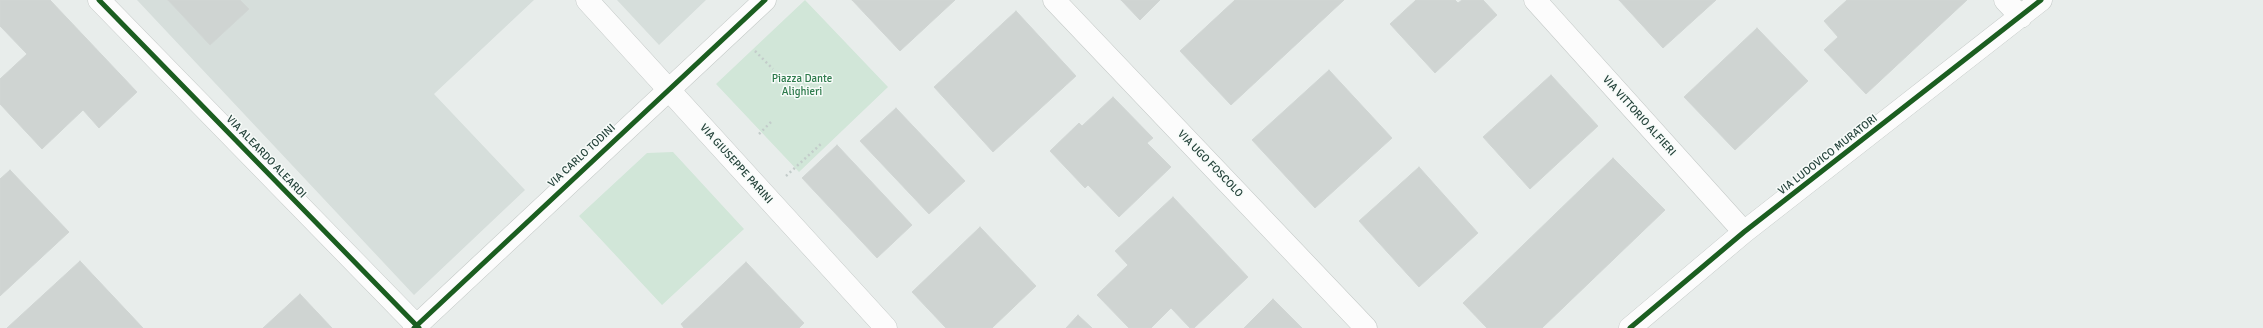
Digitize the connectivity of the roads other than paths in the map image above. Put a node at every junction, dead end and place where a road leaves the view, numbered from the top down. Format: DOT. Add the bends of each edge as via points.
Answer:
graph roads {
  1 [pos="99,0"];
  2 [pos="587,0"];
  3 [pos="765,0"];
  4 [pos="1054,0"];
  5 [pos="1535,0"];
  6 [pos="2006,0"];
  7 [pos="2041,0"];
  8 [pos="2021,17"];
  9 [pos="668,90"];
  10 [pos="1744,232"];
  11 [pos="417,327"];
  12 [pos="886,328"];
  13 [pos="1366,328"];
  14 [pos="1630,328"];
  1 -- 11 [label="street, VIA ALEARDO ALEARDI"];
  2 -- 9 [label="street, VIA GIUSEPPE PARINI"];
  3 -- 9 [label="street, VIA CARLO TODINI"];
  4 -- 13 [label="street, VIA UGO FOSCOLO"];
  5 -- 10 [label="street, VIA VITTORIO ALFIERI"];
  6 -- 8 [label="street"];
  7 -- 8 [label="street, VIA LUDOVICO MURATORI"];
  8 -- 10 [label="street, VIA LUDOVICO MURATORI"];
  9 -- 11 [label="street, VIA CARLO TODINI"];
  9 -- 12 [label="street, VIA GIUSEPPE PARINI"];
  10 -- 14 [label="street, VIA LUDOVICO MURATORI"];
}
